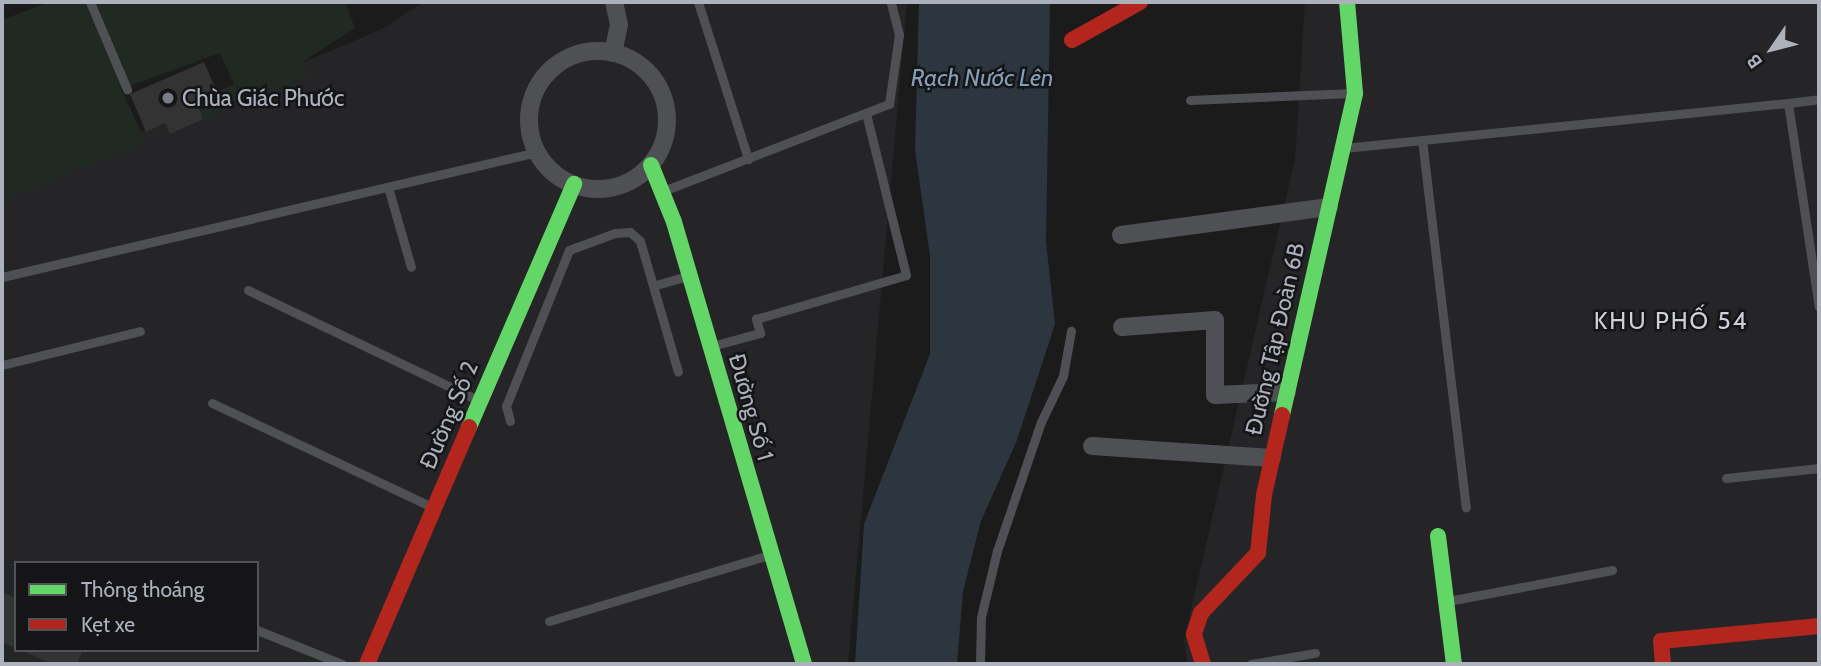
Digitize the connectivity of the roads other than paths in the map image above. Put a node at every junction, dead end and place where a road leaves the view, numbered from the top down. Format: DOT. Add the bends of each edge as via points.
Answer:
graph roads {
  1 [pos="90,2"];
  2 [pos="614,2"];
  3 [pos="698,2"];
  4 [pos="891,2"];
  5 [pos="1140,2"];
  6 [pos="1347,2"];
  7 [pos="1072,40"];
  8 [pos="613,53"];
  9 [pos="127,89"];
  10 [pos="1354,93"];
  11 [pos="1819,99"];
  12 [pos="1190,100"];
  13 [pos="1788,103"];
  14 [pos="866,113"];
  15 [pos="1422,140"];
  16 [pos="1342,148"];
  17 [pos="537,152"];
  18 [pos="748,159"];
  19 [pos="650,165"];
  20 [pos="574,184"];
  21 [pos="388,187"];
  22 [pos="662,192"];
  23 [pos="1329,207"];
  24 [pos="1121,234"];
  25 [pos="411,267"];
  26 [pos="690,276"];
  27 [pos="2,277"];
  28 [pos="656,285"];
  29 [pos="248,290"];
  30 [pos="1819,307"];
  31 [pos="1122,327"];
  32 [pos="140,331"];
  33 [pos="1070,331"];
  34 [pos="710,347"];
  35 [pos="2,365"];
  36 [pos="678,372"];
  37 [pos="1287,392"];
  38 [pos="479,401"];
  39 [pos="212,403"];
  40 [pos="510,421"];
  41 [pos="1092,446"];
  42 [pos="1272,458"];
  43 [pos="1819,468"];
  44 [pos="1726,478"];
  45 [pos="1465,507"];
  46 [pos="433,508"];
  47 [pos="1438,536"];
  48 [pos="771,554"];
  49 [pos="1612,570"];
  50 [pos="1447,601"];
  51 [pos="550,621"];
  52 [pos="1819,625"];
  53 [pos="259,631"];
  54 [pos="1315,653"];
  55 [pos="342,664"];
  56 [pos="367,664"];
  57 [pos="804,664"];
  58 [pos="980,664"];
  59 [pos="1203,664"];
  60 [pos="1251,664"];
  61 [pos="1454,664"];
  62 [pos="1663,664"];
  1 -- 9 [label="lane"];
  2 -- 8 [label="street" via="619,25"];
  3 -- 18 [label="lane"];
  4 -- 14 [label="lane" via="899,35 889,104"];
  5 -- 7 [label="street"];
  6 -- 10 [label="street, Đường Tập Đoàn 6B"];
  8 -- 17 [label="street" via="576,54 541,81 530,108"];
  8 -- 19 [label="street" via="645,70 662,95 664,139"];
  10 -- 12 [label="lane"];
  10 -- 16 [label="street, Đường Tập Đoàn 6B"];
  11 -- 13 [label="lane"];
  13 -- 15 [label="lane"];
  13 -- 30 [label="lane"];
  14 -- 18 [label="lane"];
  14 -- 34 [label="lane" via="906,275 756,319 760,333"];
  15 -- 16 [label="lane"];
  15 -- 45 [label="lane"];
  16 -- 23 [label="street, Đường Tập Đoàn 6B"];
  17 -- 20 [label="street" via="556,175"];
  17 -- 21 [label="lane"];
  18 -- 22 [label="lane"];
  19 -- 20 [label="street" via="613,187"];
  19 -- 22 [label="street, Đường Số 1"];
  20 -- 38 [label="street, Đường Số 2"];
  21 -- 25 [label="lane"];
  21 -- 27 [label="lane"];
  22 -- 26 [label="street, Đường Số 1"];
  23 -- 24 [label="street"];
  23 -- 37 [label="street, Đường Tập Đoàn 6B"];
  26 -- 28 [label="lane"];
  26 -- 34 [label="street, Đường Số 1"];
  28 -- 36 [label="lane"];
  28 -- 40 [label="lane" via="640,241 630,232 569,250 506,406"];
  29 -- 38 [label="lane"];
  31 -- 37 [label="street" via="1215,320 1215,395"];
  32 -- 35 [label="lane"];
  33 -- 58 [label="lane" via="1063,376 1041,422 997,551 981,617"];
  34 -- 48 [label="street, Đường Số 1"];
  37 -- 42 [label="street, Đường Tập Đoàn 6B"];
  38 -- 46 [label="street, Đường Số 2"];
  39 -- 46 [label="lane"];
  41 -- 42 [label="street"];
  42 -- 59 [label="street, Đường Tập Đoàn 6B" via="1258,553 1201,613 1194,634"];
  43 -- 44 [label="lane"];
  46 -- 56 [label="street, Đường Số 2"];
  47 -- 50 [label="street"];
  48 -- 51 [label="lane"];
  48 -- 57 [label="street, Đường Số 1"];
  49 -- 50 [label="lane"];
  50 -- 61 [label="street"];
  52 -- 62 [label="street" via="1661,641"];
  53 -- 55 [label="lane"];
  54 -- 60 [label="lane"];
}
